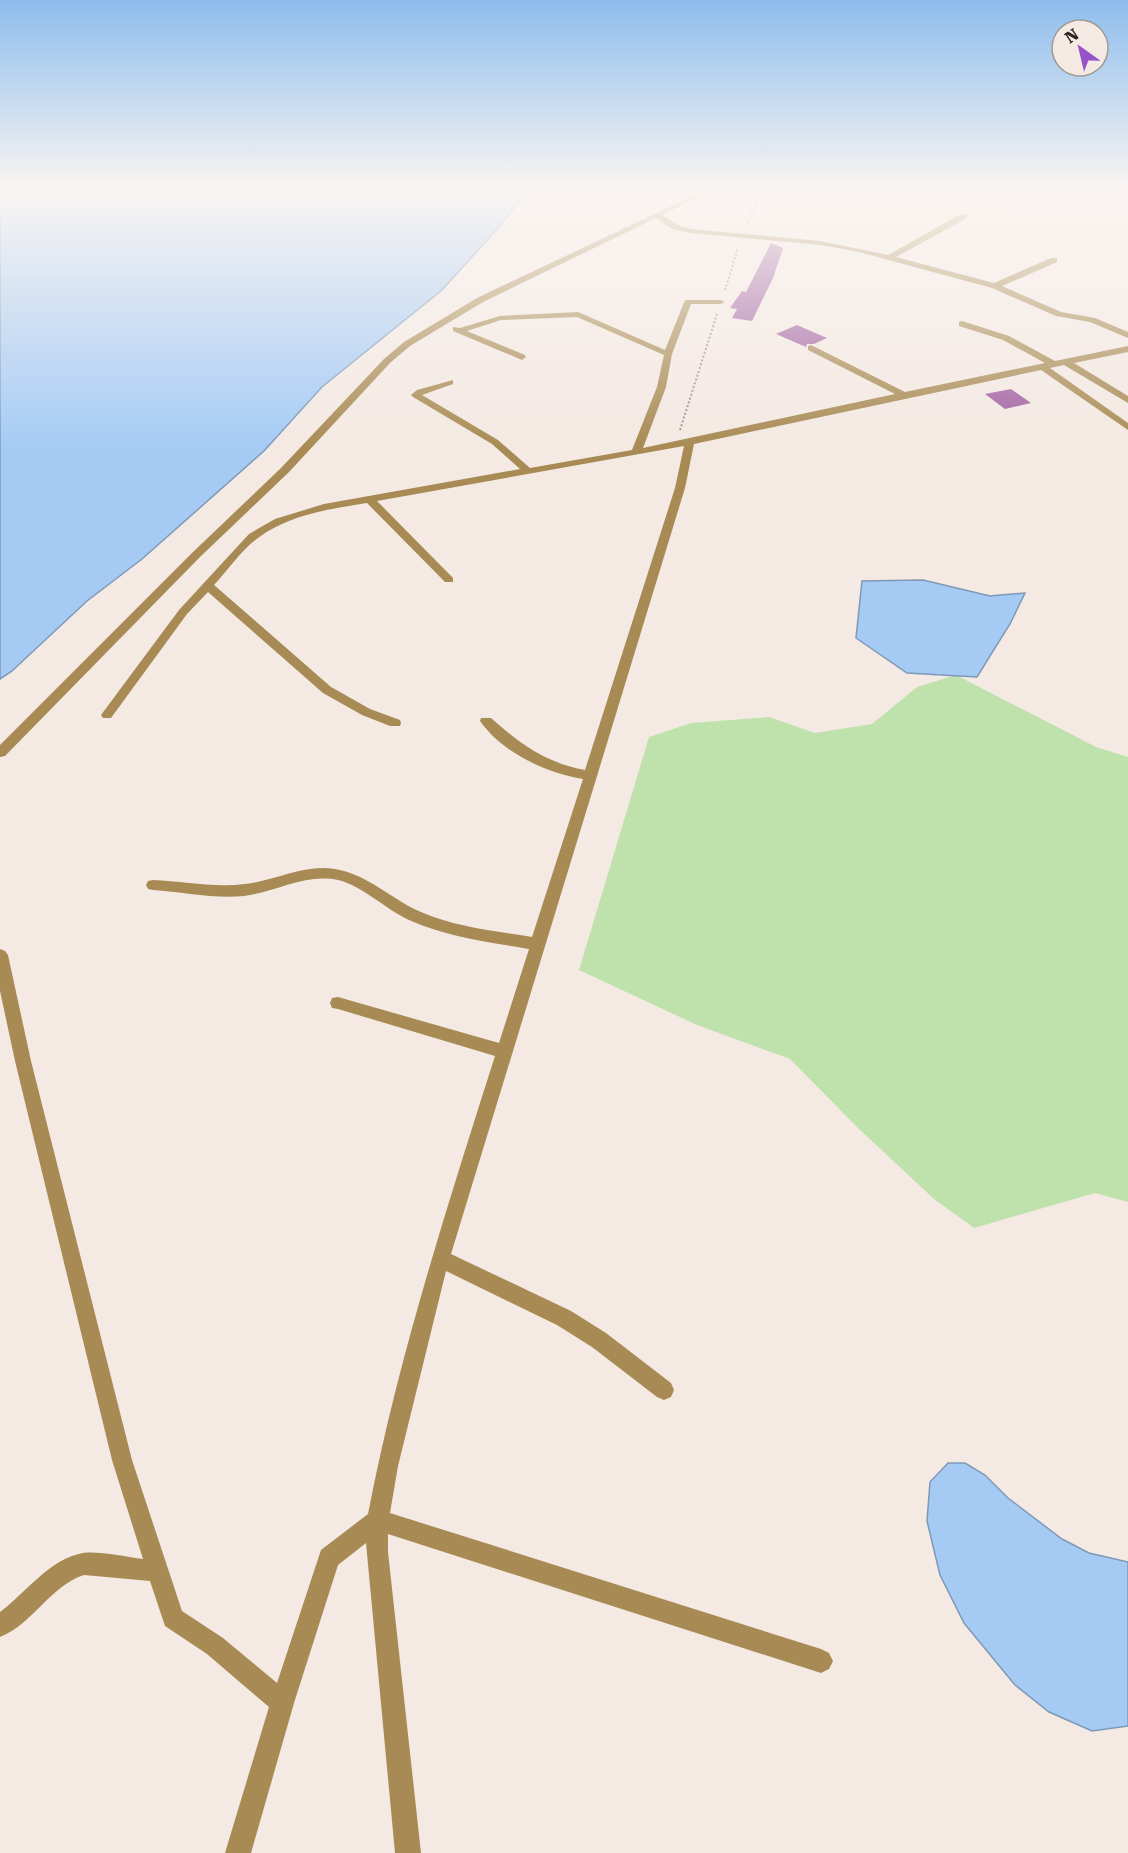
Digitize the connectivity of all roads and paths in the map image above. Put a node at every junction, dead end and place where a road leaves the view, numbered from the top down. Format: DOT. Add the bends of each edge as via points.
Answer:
graph roads {
  1 [pos="531,275"];
  2 [pos="955,275"];
  3 [pos="1018,275"];
  4 [pos="994,286"];
  5 [pos="721,302"];
  6 [pos="439,324"];
  7 [pos="962,324"];
  8 [pos="461,330"];
  9 [pos="1128,335"];
  10 [pos="811,348"];
  11 [pos="1128,349"];
  12 [pos="668,354"];
  13 [pos="522,357"];
  14 [pos="1066,362"];
  15 [pos="1055,365"];
  16 [pos="1043,367"];
  17 [pos="450,382"];
  18 [pos="904,395"];
  19 [pos="1128,400"];
  20 [pos="1128,427"];
  21 [pos="690,442"];
  22 [pos="636,453"];
  23 [pos="529,472"];
  24 [pos="370,500"];
  25 [pos="448,580"];
  26 [pos="208,586"];
  27 [pos="108,715"];
  28 [pos="486,722"];
  29 [pos="395,723"];
  30 [pos="0,753"];
  31 [pos="591,776"];
  32 [pos="153,885"];
  33 [pos="538,944"];
  34 [pos="0,955"];
  35 [pos="338,1003"];
  36 [pos="505,1052"];
  37 [pos="440,1258"];
  38 [pos="664,1390"];
  39 [pos="378,1520"];
  40 [pos="156,1571"];
  41 [pos="0,1626"];
  42 [pos="821,1661"];
  43 [pos="282,1703"];
  44 [pos="238,1853"];
  45 [pos="408,1853"];
  1 -- 6 [label="street"];
  2 -- 4 [label="street"];
  3 -- 4 [label="street"];
  4 -- 9 [label="street" via="1059,314 1092,320"];
  5 -- 12 [label="street" via="688,302"];
  6 -- 8 [label="street"];
  6 -- 30 [label="street" via="387,361 285,470"];
  7 -- 15 [label="street" via="1006,338"];
  8 -- 12 [label="street" via="500,318 579,314"];
  8 -- 13 [label="street"];
  10 -- 18 [label="street"];
  11 -- 14 [label="street"];
  12 -- 22 [label="street" via="669,363"];
  14 -- 15 [label="street"];
  14 -- 19 [label="street"];
  15 -- 16 [label="street"];
  16 -- 18 [label="street"];
  16 -- 20 [label="street"];
  17 -- 23 [label="street" via="416,395 495,442"];
  18 -- 21 [label="street"];
  21 -- 22 [label="street"];
  21 -- 31 [label="street" via="680,489"];
  22 -- 23 [label="street"];
  23 -- 24 [label="street"];
  24 -- 25 [label="street"];
  24 -- 26 [label="street" via="324,507 279,520 253,537"];
  26 -- 27 [label="street" via="183,612"];
  26 -- 29 [label="street" via="327,690"];
  28 -- 31 [label="street" via="536,762 562,772"];
  31 -- 33 [label="street"];
  32 -- 33 [label="street" via="240,890 300,876 336,874 426,920"];
  33 -- 36 [label="street"];
  34 -- 40 [label="street" via="122,1460"];
  35 -- 36 [label="street"];
  36 -- 37 [label="street"];
  37 -- 38 [label="street" via="564,1318"];
  37 -- 39 [label="street"];
  39 -- 42 [label="street"];
  39 -- 43 [label="street" via="329,1558"];
  39 -- 45 [label="street" via="377,1552"];
  40 -- 41 [label="street" via="76,1566"];
  40 -- 43 [label="street" via="173,1618 215,1646"];
  43 -- 44 [label="street"];
}
